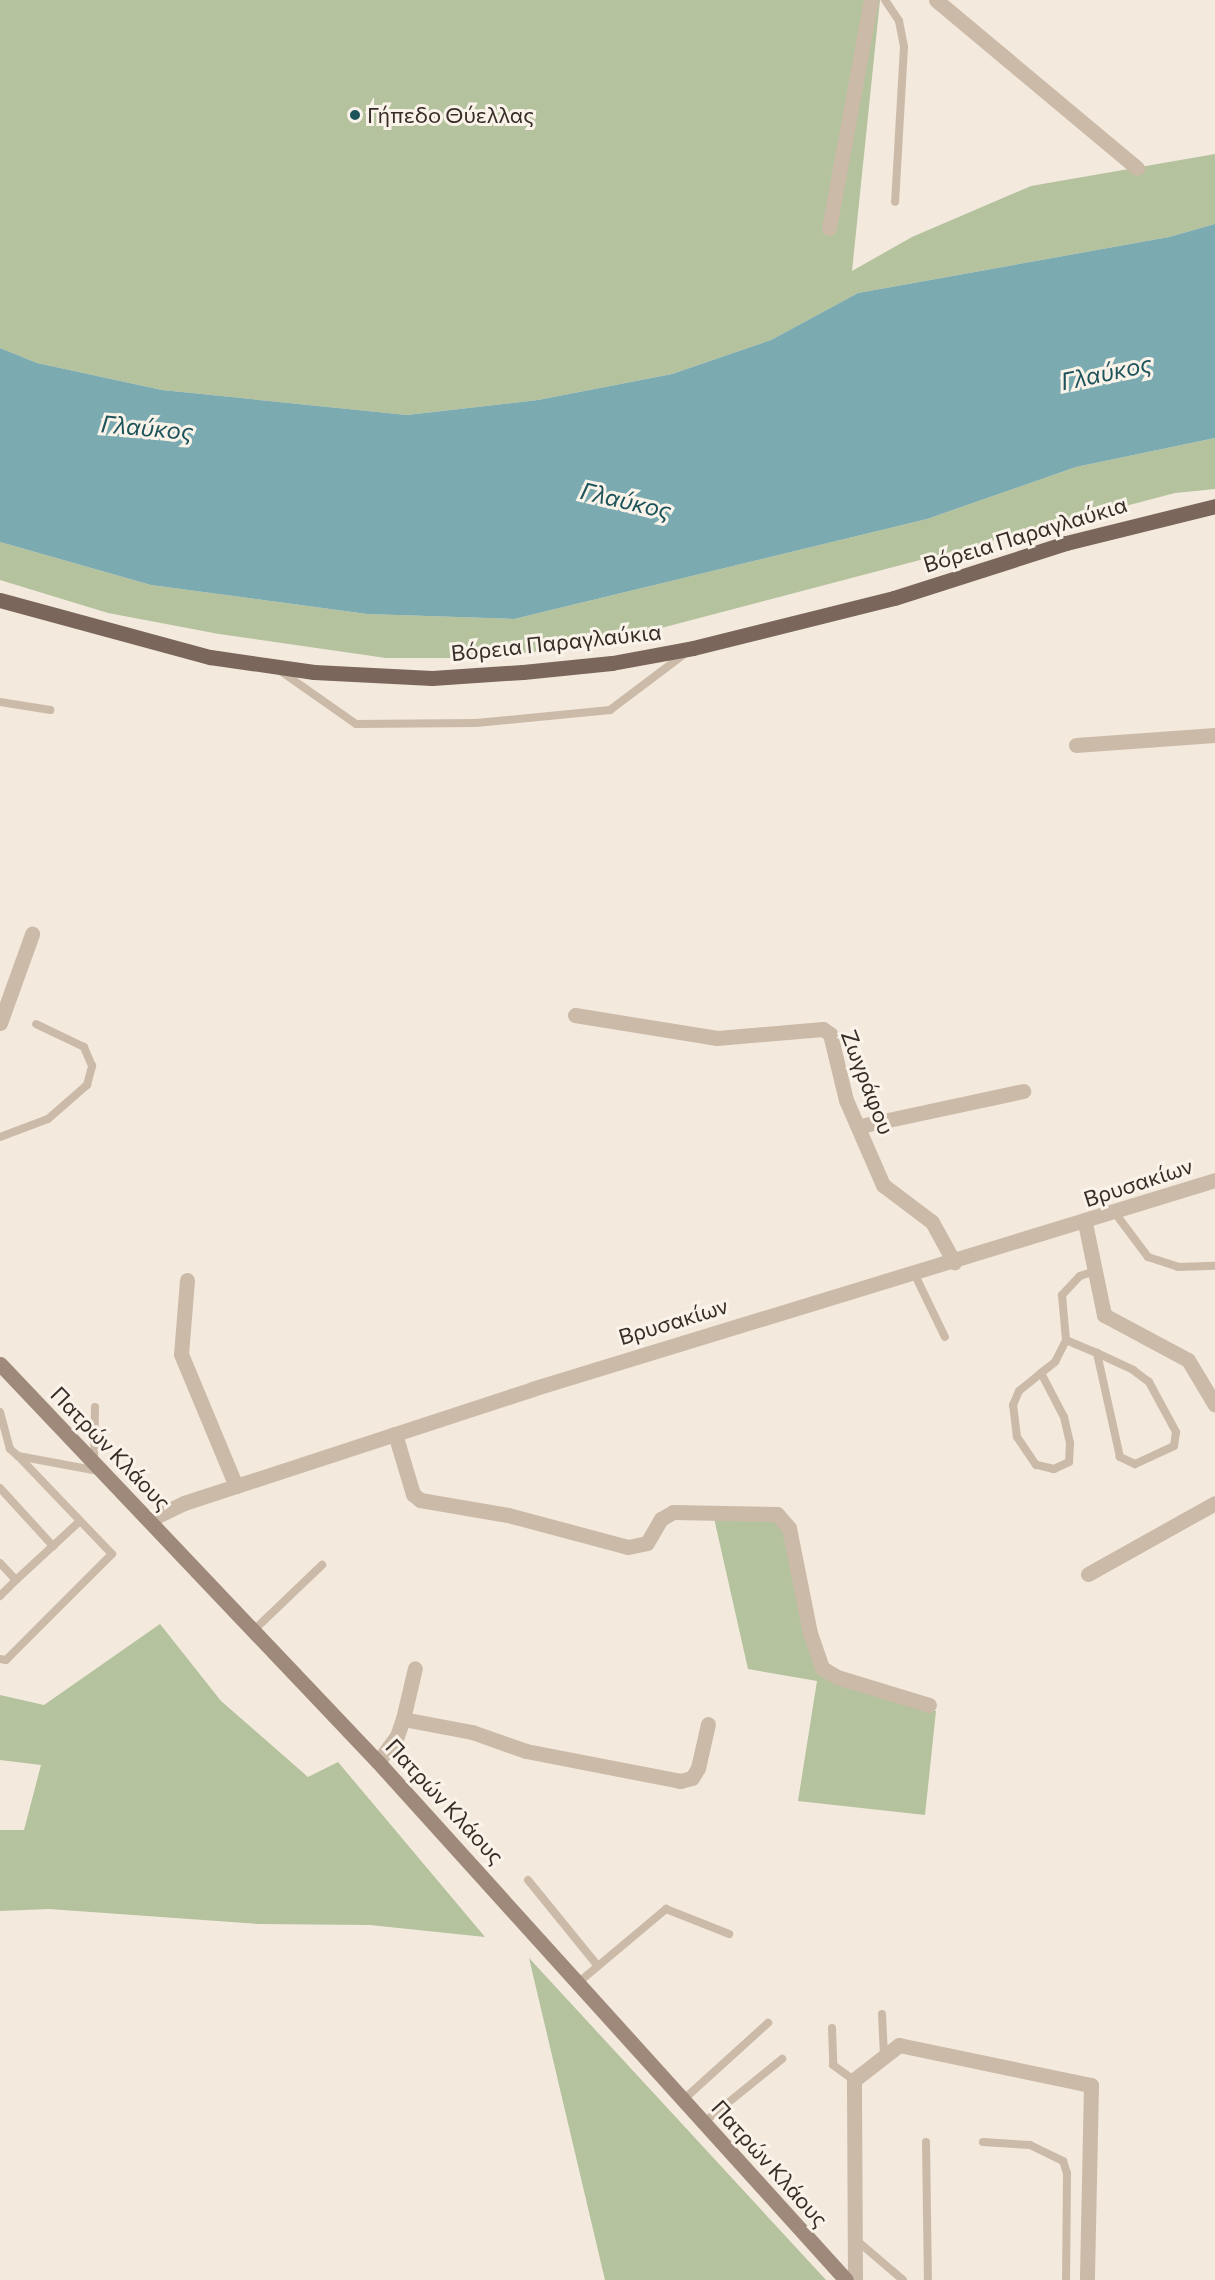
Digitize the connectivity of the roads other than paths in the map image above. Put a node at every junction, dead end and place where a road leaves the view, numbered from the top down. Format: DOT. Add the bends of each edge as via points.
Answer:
graph roads {
  1 [pos="871,0"];
  2 [pos="885,0"];
  3 [pos="936,0"];
  4 [pos="1137,168"];
  5 [pos="894,202"];
  6 [pos="829,228"];
  7 [pos="1215,506"];
  8 [pos="0,600"];
  9 [pos="693,648"];
  10 [pos="274,666"];
  11 [pos="0,702"];
  12 [pos="50,710"];
  13 [pos="1215,735"];
  14 [pos="1076,745"];
  15 [pos="32,934"];
  16 [pos="575,1015"];
  17 [pos="0,1023"];
  18 [pos="36,1024"];
  19 [pos="1023,1091"];
  20 [pos="860,1126"];
  21 [pos="0,1137"];
  22 [pos="1215,1180"];
  23 [pos="1115,1213"];
  24 [pos="1085,1223"];
  25 [pos="954,1262"];
  26 [pos="1215,1266"];
  27 [pos="1095,1272"];
  28 [pos="914,1273"];
  29 [pos="186,1280"];
  30 [pos="945,1337"];
  31 [pos="1066,1340"];
  32 [pos="1097,1353"];
  33 [pos="0,1364"];
  34 [pos="1041,1373"];
  35 [pos="1215,1405"];
  36 [pos="95,1407"];
  37 [pos="0,1412"];
  38 [pos="395,1434"];
  39 [pos="0,1437"];
  40 [pos="10,1449"];
  41 [pos="18,1456"];
  42 [pos="97,1467"];
  43 [pos="236,1486"];
  44 [pos="0,1488"];
  45 [pos="1215,1503"];
  46 [pos="149,1520"];
  47 [pos="80,1521"];
  48 [pos="53,1546"];
  49 [pos="0,1563"];
  50 [pos="322,1566"];
  51 [pos="1088,1574"];
  52 [pos="16,1580"];
  53 [pos="0,1596"];
  54 [pos="255,1629"];
  55 [pos="0,1659"];
  56 [pos="415,1668"];
  57 [pos="929,1705"];
  58 [pos="403,1719"];
  59 [pos="708,1724"];
  60 [pos="378,1762"];
  61 [pos="528,1880"];
  62 [pos="729,1934"];
  63 [pos="598,1966"];
  64 [pos="579,1982"];
  65 [pos="882,2014"];
  66 [pos="768,2023"];
  67 [pos="832,2028"];
  68 [pos="884,2056"];
  69 [pos="782,2059"];
  70 [pos="854,2080"];
  71 [pos="683,2100"];
  72 [pos="703,2123"];
  73 [pos="927,2142"];
  74 [pos="983,2142"];
  75 [pos="855,2239"];
  76 [pos="846,2280"];
  77 [pos="855,2280"];
  78 [pos="903,2280"];
  79 [pos="928,2280"];
  80 [pos="1066,2280"];
  81 [pos="1087,2280"];
  1 -- 6 [label="street"];
  2 -- 5 [label="lane" via="899,21 904,47"];
  3 -- 4 [label="street"];
  7 -- 9 [label="main road, Βόρεια Παραγλαύκια" via="1066,543 894,598"];
  8 -- 10 [label="main road, Βόρεια Παραγλαύκια" via="210,657"];
  9 -- 10 [label="main road, Βόρεια Παραγλαύκια" via="612,663 432,678"];
  9 -- 10 [label="lane" via="610,710 476,723 356,724"];
  11 -- 12 [label="lane"];
  13 -- 14 [label="street"];
  15 -- 17 [label="street"];
  16 -- 20 [label="street, Ζωγράφου" via="717,1038 823,1029 830,1034 846,1100"];
  18 -- 21 [label="lane" via="84,1047 92,1066 87,1085 48,1119"];
  19 -- 20 [label="street"];
  20 -- 25 [label="street, Ζωγράφου" via="883,1185 932,1222"];
  22 -- 23 [label="street, Βρυσακίων"];
  23 -- 24 [label="street, Βρυσακίων"];
  23 -- 26 [label="lane" via="1148,1257 1178,1267"];
  24 -- 25 [label="street, Βρυσακίων"];
  24 -- 27 [label="street"];
  25 -- 28 [label="street, Βρυσακίων"];
  27 -- 31 [label="lane" via="1080,1276 1062,1295"];
  27 -- 35 [label="street" via="1104,1315 1188,1360"];
  28 -- 30 [label="lane"];
  28 -- 38 [label="street, Βρυσακίων" via="684,1341"];
  29 -- 43 [label="street" via="181,1354"];
  31 -- 32 [label="lane"];
  31 -- 34 [label="lane" via="1055,1362"];
  32 -- 32 [label="lane" via="1149,1382 1176,1432 1174,1446 1135,1464 1120,1457"];
  33 -- 42 [label="main road, Πατρών Κλάους"];
  34 -- 34 [label="lane" via="1019,1391 1013,1406 1017,1437 1036,1465 1054,1469 1069,1462 1070,1443 1064,1417"];
  36 -- 42 [label="lane"];
  37 -- 40 [label="lane"];
  38 -- 43 [label="street, Βρυσακίων"];
  38 -- 57 [label="street" via="413,1494 420,1500 508,1515 628,1547 646,1543 662,1519 673,1512 777,1514 789,1528 810,1633 822,1668 837,1677"];
  39 -- 40 [label="lane"];
  40 -- 41 [label="lane"];
  41 -- 42 [label="lane"];
  41 -- 47 [label="lane"];
  42 -- 46 [label="main road, Πατρών Κλάους"];
  43 -- 46 [label="street, Βρυσακίων" via="170,1508"];
  44 -- 48 [label="lane"];
  45 -- 51 [label="street"];
  46 -- 54 [label="main road, Πατρών Κλάους"];
  47 -- 48 [label="lane"];
  47 -- 55 [label="lane" via="112,1554 6,1660"];
  48 -- 52 [label="lane"];
  49 -- 52 [label="lane"];
  50 -- 54 [label="lane"];
  52 -- 53 [label="lane"];
  54 -- 60 [label="main road, Πατρών Κλάους"];
  56 -- 58 [label="street"];
  58 -- 59 [label="street" via="472,1732 526,1751 680,1781 692,1778 698,1768"];
  58 -- 60 [label="street" via="397,1736"];
  60 -- 64 [label="main road, Πατρών Κλάους"];
  61 -- 63 [label="lane"];
  62 -- 63 [label="lane" via="666,1909"];
  63 -- 64 [label="lane"];
  64 -- 71 [label="main road, Πατρών Κλάους"];
  65 -- 68 [label="lane"];
  66 -- 71 [label="lane"];
  67 -- 70 [label="lane" via="832,2065"];
  68 -- 70 [label="street"];
  68 -- 81 [label="street" via="899,2045 1091,2085"];
  69 -- 72 [label="lane"];
  70 -- 75 [label="street"];
  71 -- 72 [label="main road, Πατρών Κλάους"];
  72 -- 76 [label="main road, Πατρών Κλάους"];
  73 -- 79 [label="lane"];
  74 -- 80 [label="lane" via="1030,2145 1064,2161"];
  75 -- 77 [label="street"];
  75 -- 78 [label="lane"];
}
